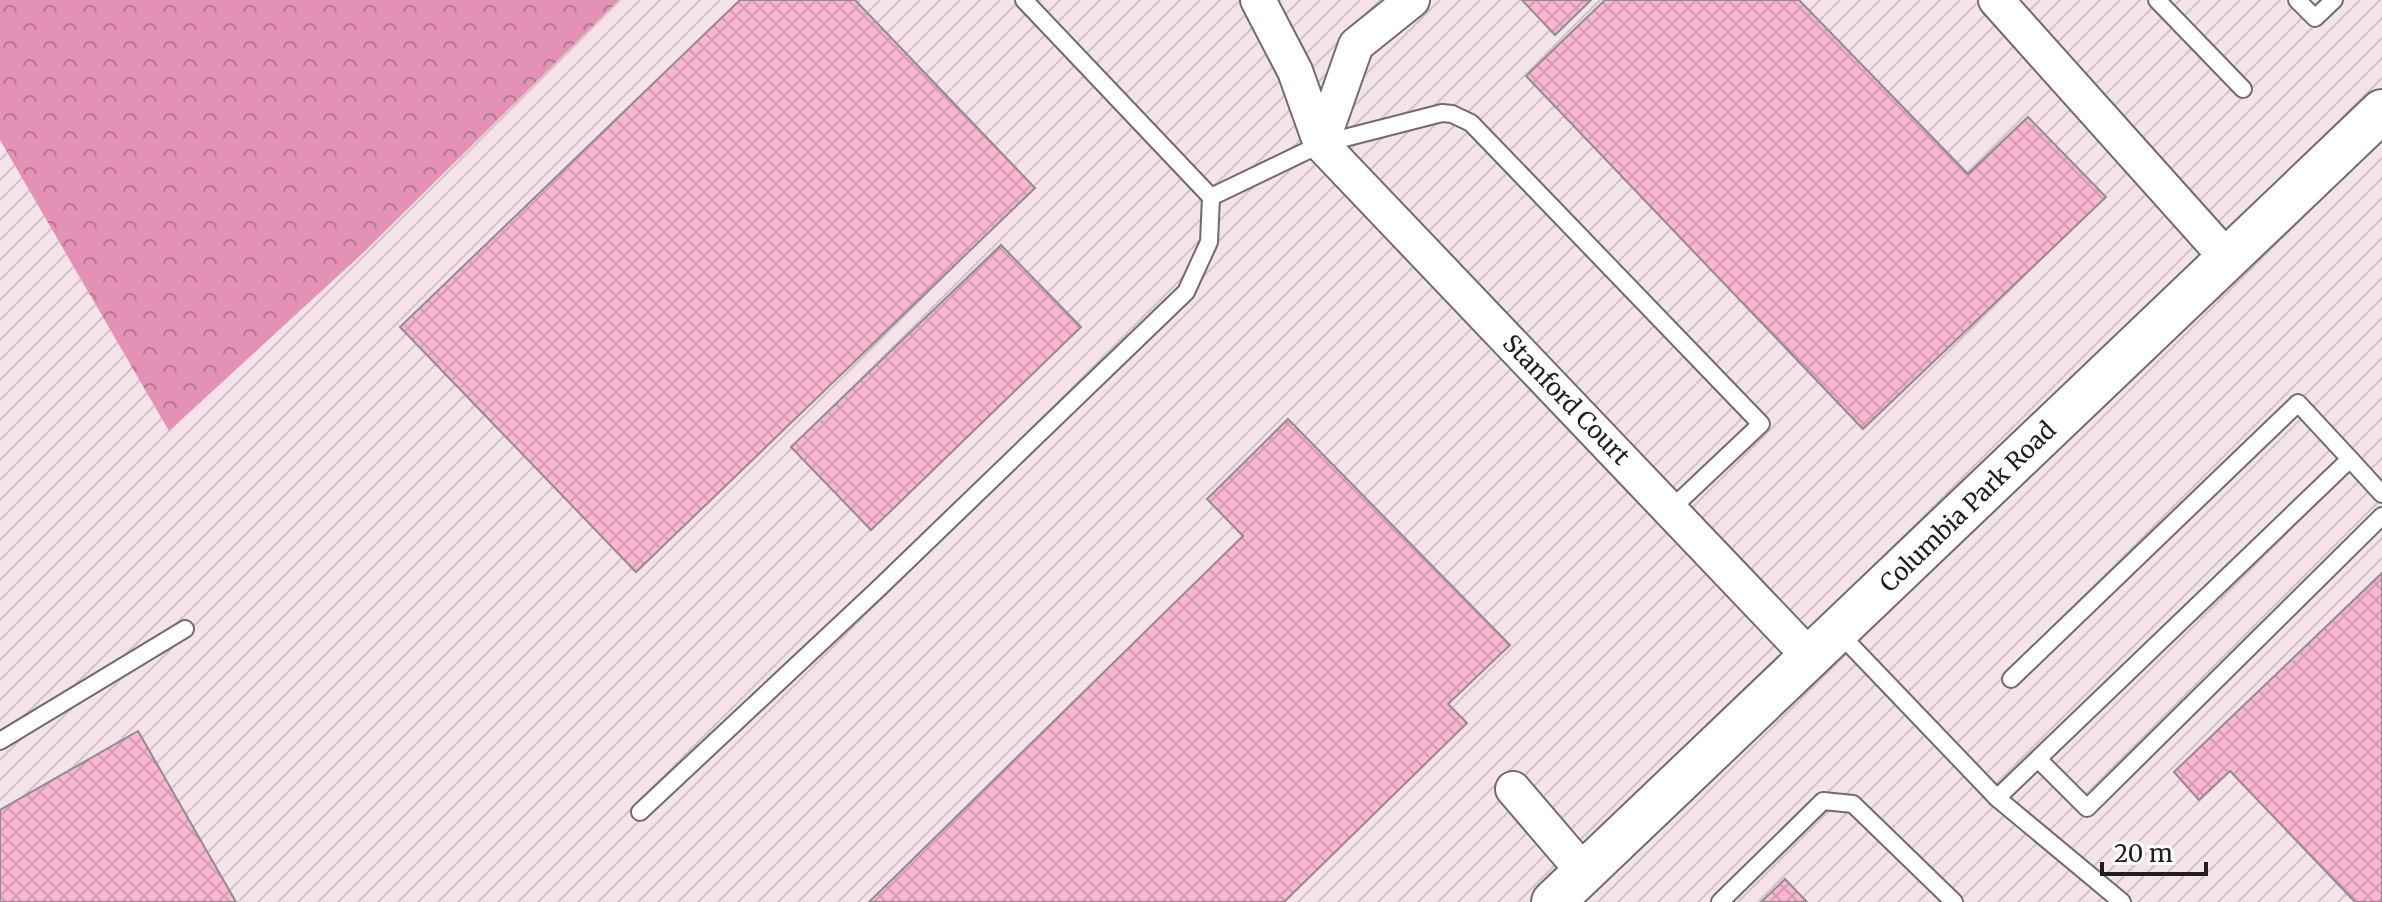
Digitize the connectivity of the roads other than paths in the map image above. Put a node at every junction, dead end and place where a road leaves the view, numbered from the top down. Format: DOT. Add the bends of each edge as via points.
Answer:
graph roads {
  1 [pos="1024,0"];
  2 [pos="1258,0"];
  3 [pos="1412,0"];
  4 [pos="1996,0"];
  5 [pos="2157,0"];
  6 [pos="2297,0"];
  7 [pos="2334,0"];
  8 [pos="2243,89"];
  9 [pos="2382,111"];
  10 [pos="1321,144"];
  11 [pos="1211,197"];
  12 [pos="2228,259"];
  13 [pos="2350,459"];
  14 [pos="2382,494"];
  15 [pos="1670,510"];
  16 [pos="2382,516"];
  17 [pos="185,629"];
  18 [pos="1824,644"];
  19 [pos="2011,679"];
  20 [pos="0,741"];
  21 [pos="2038,759"];
  22 [pos="1513,789"];
  23 [pos="1997,798"];
  24 [pos="640,812"];
  25 [pos="1584,872"];
  26 [pos="1553,902"];
  27 [pos="1720,902"];
  28 [pos="1954,902"];
  29 [pos="2122,902"];
  1 -- 11 [label="lane"];
  2 -- 10 [label="street" via="1295,71"];
  3 -- 10 [label="street" via="1356,45"];
  4 -- 12 [label="street"];
  5 -- 8 [label="lane"];
  6 -- 7 [label="lane" via="2315,18"];
  9 -- 12 [label="street, Columbia Park Road"];
  10 -- 11 [label="lane"];
  10 -- 15 [label="street, Stanford Court"];
  10 -- 15 [label="lane" via="1442,113 1463,118 1761,424"];
  11 -- 24 [label="lane" via="1209,242 1186,292"];
  12 -- 18 [label="street, Columbia Park Road"];
  13 -- 14 [label="lane"];
  13 -- 19 [label="lane" via="2298,403"];
  13 -- 21 [label="lane"];
  15 -- 18 [label="street, Stanford Court"];
  16 -- 21 [label="lane" via="2087,808"];
  17 -- 20 [label="lane"];
  18 -- 23 [label="lane"];
  18 -- 25 [label="street, Columbia Park Road"];
  21 -- 23 [label="lane"];
  22 -- 25 [label="street"];
  23 -- 29 [label="lane"];
  25 -- 26 [label="street, Columbia Park Road"];
  27 -- 28 [label="lane" via="1823,801 1853,804"];
}
